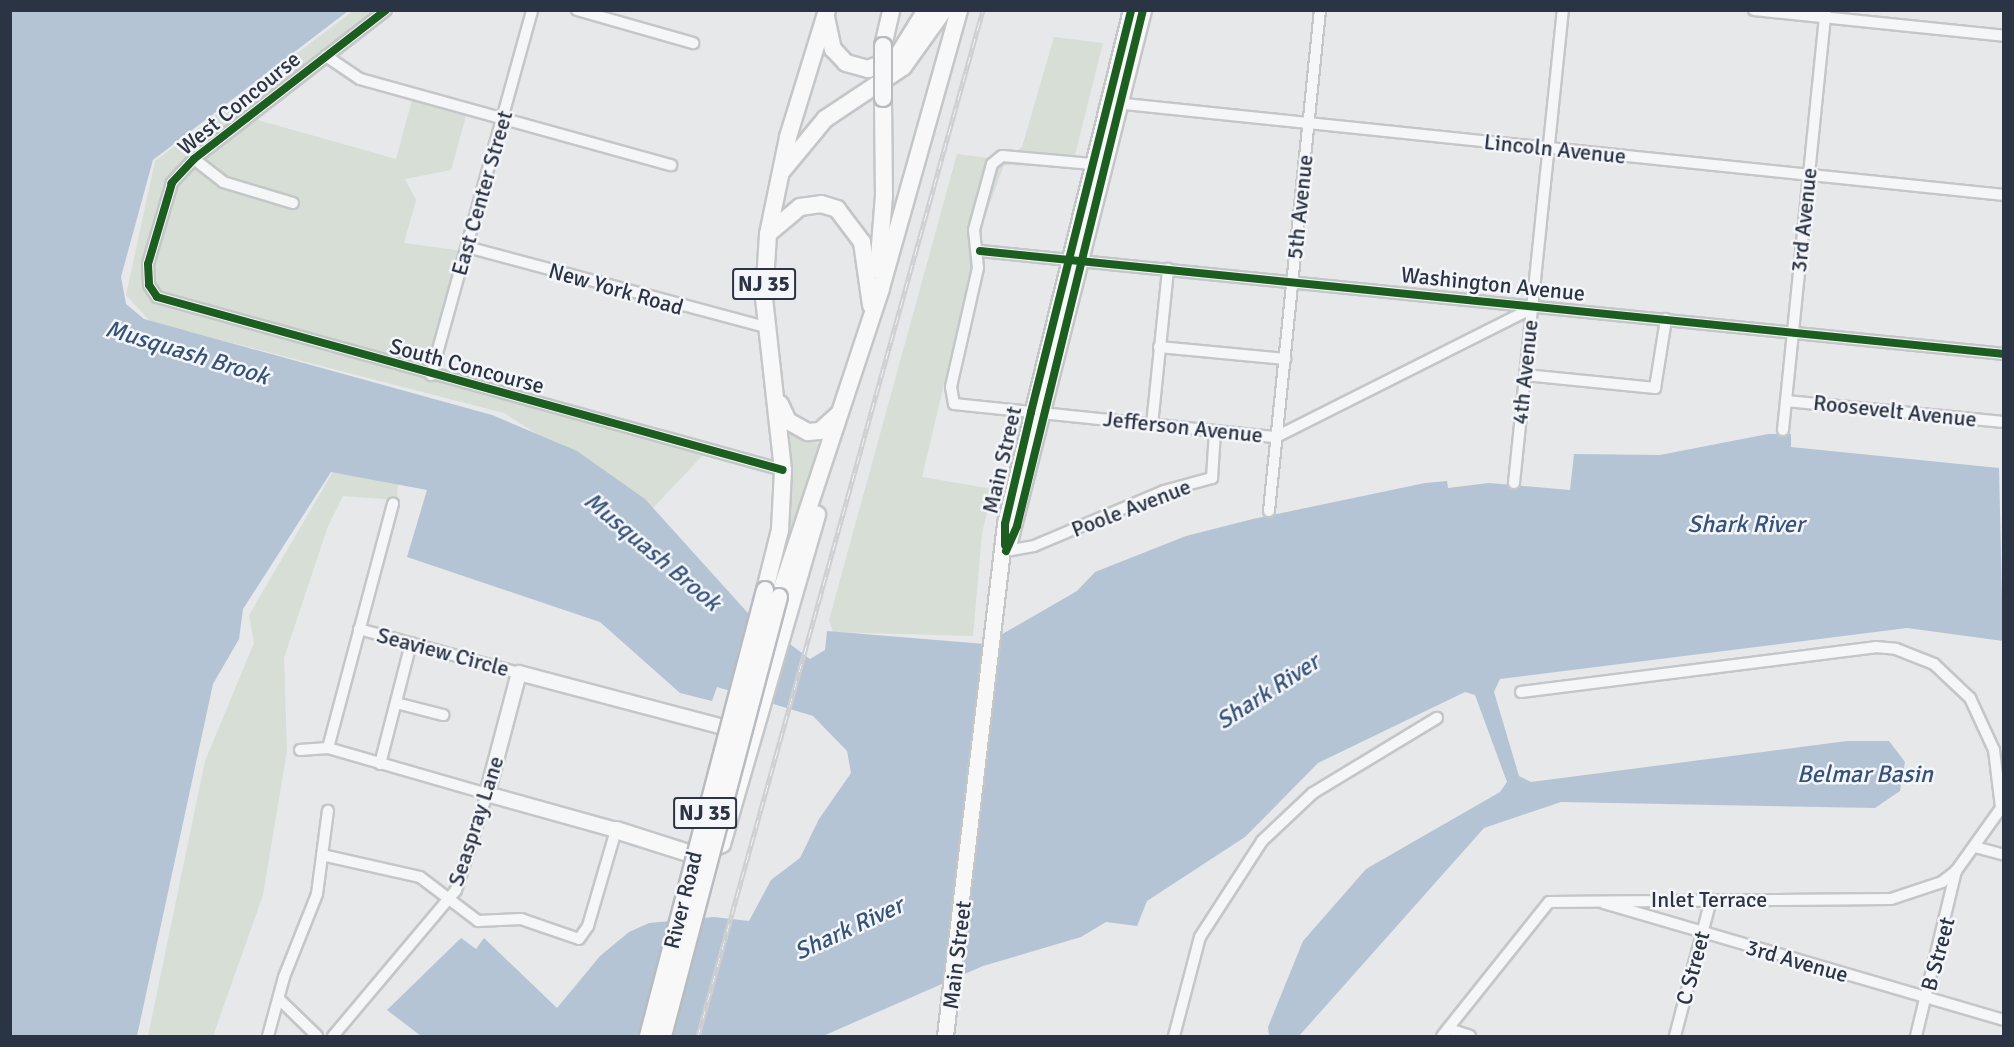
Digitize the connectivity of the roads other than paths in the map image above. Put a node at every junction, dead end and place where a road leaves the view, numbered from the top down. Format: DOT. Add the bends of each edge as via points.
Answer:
graph roads {
  1 [pos="386,10"];
  2 [pos="532,10"];
  3 [pos="577,10"];
  4 [pos="881,10"];
  5 [pos="891,10"];
  6 [pos="926,10"];
  7 [pos="944,10"];
  8 [pos="959,10"];
  9 [pos="1131,10"];
  10 [pos="1143,10"];
  11 [pos="1320,10"];
  12 [pos="1563,10"];
  13 [pos="1754,10"];
  14 [pos="826,13"];
  15 [pos="1825,14"];
  16 [pos="2004,36"];
  17 [pos="693,43"];
  18 [pos="883,46"];
  19 [pos="326,56"];
  20 [pos="1113,103"];
  21 [pos="503,119"];
  22 [pos="1309,124"];
  23 [pos="1549,148"];
  24 [pos="194,159"];
  25 [pos="1092,164"];
  26 [pos="671,165"];
  27 [pos="780,173"];
  28 [pos="1809,175"];
  29 [pos="2004,195"];
  30 [pos="292,203"];
  31 [pos="768,234"];
  32 [pos="467,247"];
  33 [pos="980,251"];
  34 [pos="1076,258"];
  35 [pos="1168,269"];
  36 [pos="1293,281"];
  37 [pos="149,285"];
  38 [pos="1532,307"];
  39 [pos="872,312"];
  40 [pos="1666,319"];
  41 [pos="766,327"];
  42 [pos="1793,332"];
  43 [pos="1159,347"];
  44 [pos="2004,354"];
  45 [pos="1285,359"];
  46 [pos="854,371"];
  47 [pos="431,375"];
  48 [pos="1525,375"];
  49 [pos="776,395"];
  50 [pos="1786,400"];
  51 [pos="840,413"];
  52 [pos="1037,413"];
  53 [pos="2004,422"];
  54 [pos="1152,425"];
  55 [pos="1783,430"];
  56 [pos="1215,432"];
  57 [pos="1276,437"];
  58 [pos="783,470"];
  59 [pos="1514,483"];
  60 [pos="393,504"];
  61 [pos="1269,512"];
  62 [pos="1006,551"];
  63 [pos="779,597"];
  64 [pos="359,629"];
  65 [pos="411,643"];
  66 [pos="519,673"];
  67 [pos="1521,693"];
  68 [pos="396,703"];
  69 [pos="443,715"];
  70 [pos="1437,718"];
  71 [pos="727,728"];
  72 [pos="328,748"];
  73 [pos="300,750"];
  74 [pos="380,764"];
  75 [pos="488,794"];
  76 [pos="2002,806"];
  77 [pos="328,811"];
  78 [pos="616,830"];
  79 [pos="1975,847"];
  80 [pos="322,855"];
  81 [pos="2004,855"];
  82 [pos="1956,871"];
  83 [pos="450,899"];
  84 [pos="1590,899"];
  85 [pos="1711,900"];
  86 [pos="1703,933"];
  87 [pos="279,999"];
  88 [pos="1926,999"];
  89 [pos="2004,1020"];
  90 [pos="1446,1033"];
  91 [pos="268,1036"];
  92 [pos="317,1036"];
  93 [pos="333,1036"];
  94 [pos="648,1036"];
  95 [pos="663,1036"];
  96 [pos="945,1036"];
  97 [pos="1174,1036"];
  98 [pos="1470,1036"];
  99 [pos="1674,1036"];
  100 [pos="1916,1036"];
  1 -- 19 [label="street, West Concourse"];
  2 -- 21 [label="street, East Center Street"];
  3 -- 17 [label="street"];
  4 -- 18 [label="highway, NJ 35"];
  5 -- 18 [label="highway"];
  6 -- 14 [label="highway" via="897,57 868,69 846,63 833,49"];
  7 -- 27 [label="highway" via="903,67 825,119"];
  8 -- 39 [label="highway"];
  9 -- 20 [label="main road, Main Street"];
  10 -- 20 [label="main road, Main Street"];
  11 -- 22 [label="street, 5th Avenue"];
  12 -- 23 [label="street, 4th Avenue"];
  13 -- 15 [label="street"];
  14 -- 27 [label="highway, NJ 35"];
  15 -- 16 [label="street"];
  15 -- 28 [label="street, 3rd Avenue"];
  18 -- 39 [label="highway, NJ 35, bridge" via="883,216"];
  19 -- 21 [label="street" via="360,80"];
  19 -- 24 [label="street, West Concourse"];
  20 -- 22 [label="street, Lincoln Avenue"];
  20 -- 25 [label="main road, Main Street"];
  20 -- 34 [label="main road, Main Street"];
  21 -- 26 [label="street"];
  21 -- 32 [label="street, East Center Street"];
  22 -- 23 [label="street, Lincoln Avenue"];
  22 -- 36 [label="street, 5th Avenue"];
  23 -- 28 [label="street, Lincoln Avenue"];
  23 -- 38 [label="street, 4th Avenue"];
  24 -- 30 [label="street" via="224,182"];
  24 -- 37 [label="street, West Concourse" via="167,194 148,264"];
  25 -- 33 [label="street" via="999,157 992,164 974,230"];
  25 -- 34 [label="main road, Main Street"];
  27 -- 31 [label="highway, NJ 35"];
  28 -- 29 [label="street, Lincoln Avenue"];
  28 -- 42 [label="street, 3rd Avenue"];
  31 -- 39 [label="highway" via="800,207 821,204 837,209 862,242"];
  31 -- 41 [label="highway, NJ 35"];
  32 -- 41 [label="street, New York Road"];
  32 -- 47 [label="street, East Center Street"];
  33 -- 34 [label="street, Washington Avenue"];
  33 -- 52 [label="street, Jefferson Avenue" via="950,399 958,405"];
  34 -- 35 [label="street, Washington Avenue"];
  34 -- 52 [label="main road, Main Street"];
  35 -- 36 [label="street, Washington Avenue"];
  35 -- 43 [label="street"];
  36 -- 38 [label="street, Washington Avenue"];
  36 -- 45 [label="street, 5th Avenue"];
  37 -- 47 [label="street, South Concourse" via="169,303"];
  38 -- 40 [label="street, Washington Avenue"];
  38 -- 48 [label="street, 4th Avenue"];
  38 -- 57 [label="street, Jefferson Avenue"];
  39 -- 46 [label="highway, NJ 35"];
  40 -- 42 [label="street, Washington Avenue"];
  40 -- 48 [label="street" via="1655,388"];
  41 -- 49 [label="highway, NJ 35"];
  42 -- 44 [label="street, Washington Avenue"];
  42 -- 50 [label="street, 3rd Avenue"];
  43 -- 45 [label="street"];
  43 -- 54 [label="street"];
  45 -- 57 [label="street, 5th Avenue"];
  46 -- 51 [label="highway, NJ 35"];
  46 -- 63 [label="highway"];
  47 -- 58 [label="street, South Concourse"];
  48 -- 59 [label="street, 4th Avenue"];
  49 -- 51 [label="highway" via="788,421 808,432 820,431"];
  49 -- 58 [label="highway, NJ 35"];
  50 -- 53 [label="street, Roosevelt Avenue"];
  50 -- 55 [label="street, 3rd Avenue"];
  51 -- 63 [label="highway, NJ 35"];
  52 -- 54 [label="street, Jefferson Avenue"];
  52 -- 62 [label="main road, Main Street" via="1005,525"];
  54 -- 56 [label="street, Jefferson Avenue"];
  56 -- 57 [label="street, Jefferson Avenue"];
  56 -- 62 [label="street, Poole Avenue" via="1212,478 1164,491 1034,546"];
  57 -- 61 [label="street, 5th Avenue"];
  58 -- 63 [label="highway, NJ 35"];
  60 -- 64 [label="street"];
  62 -- 96 [label="main road, Main Street" via="953,1000"];
  63 -- 71 [label="highway, River Road / NJ 35, bridge"];
  63 -- 78 [label="highway" via="759,727 728,832 715,851 698,856 677,852"];
  63 -- 95 [label="highway, NJ 35, bridge"];
  64 -- 65 [label="street, Seaview Circle"];
  64 -- 72 [label="street, Seaview Circle"];
  65 -- 66 [label="street, Seaview Circle"];
  65 -- 68 [label="street"];
  66 -- 71 [label="street, Seaview Circle"];
  66 -- 75 [label="street, Seaspray Lane"];
  67 -- 76 [label="street, Inlet Terrace" via="1875,647 1896,649 1934,664 1970,698 1994,750"];
  68 -- 69 [label="street"];
  68 -- 74 [label="street"];
  70 -- 97 [label="street" via="1320,789 1262,841 1200,937"];
  71 -- 94 [label="highway, River Road / NJ 35, bridge"];
  72 -- 73 [label="street"];
  72 -- 74 [label="street"];
  74 -- 75 [label="street"];
  75 -- 78 [label="street"];
  75 -- 83 [label="street, Seaspray Lane" via="462,877"];
  76 -- 79 [label="street, Inlet Terrace"];
  77 -- 80 [label="street"];
  78 -- 83 [label="street" via="588,926 579,939 521,919 478,921"];
  79 -- 81 [label="street"];
  79 -- 82 [label="street, Inlet Terrace"];
  80 -- 83 [label="street" via="415,875"];
  80 -- 87 [label="street" via="309,925"];
  82 -- 85 [label="street, Inlet Terrace" via="1925,889 1876,902"];
  82 -- 88 [label="street, B Street"];
  83 -- 93 [label="street, Seaspray Lane"];
  84 -- 85 [label="street, Inlet Terrace"];
  84 -- 86 [label="street, 3rd Avenue"];
  84 -- 90 [label="street, Inlet Terrace" via="1545,904"];
  85 -- 86 [label="street, C Street"];
  86 -- 88 [label="street, 3rd Avenue"];
  86 -- 99 [label="street, C Street"];
  87 -- 91 [label="street"];
  87 -- 92 [label="street"];
  88 -- 89 [label="street, 3rd Avenue"];
  88 -- 100 [label="street, B Street"];
  90 -- 98 [label="street"];
}
